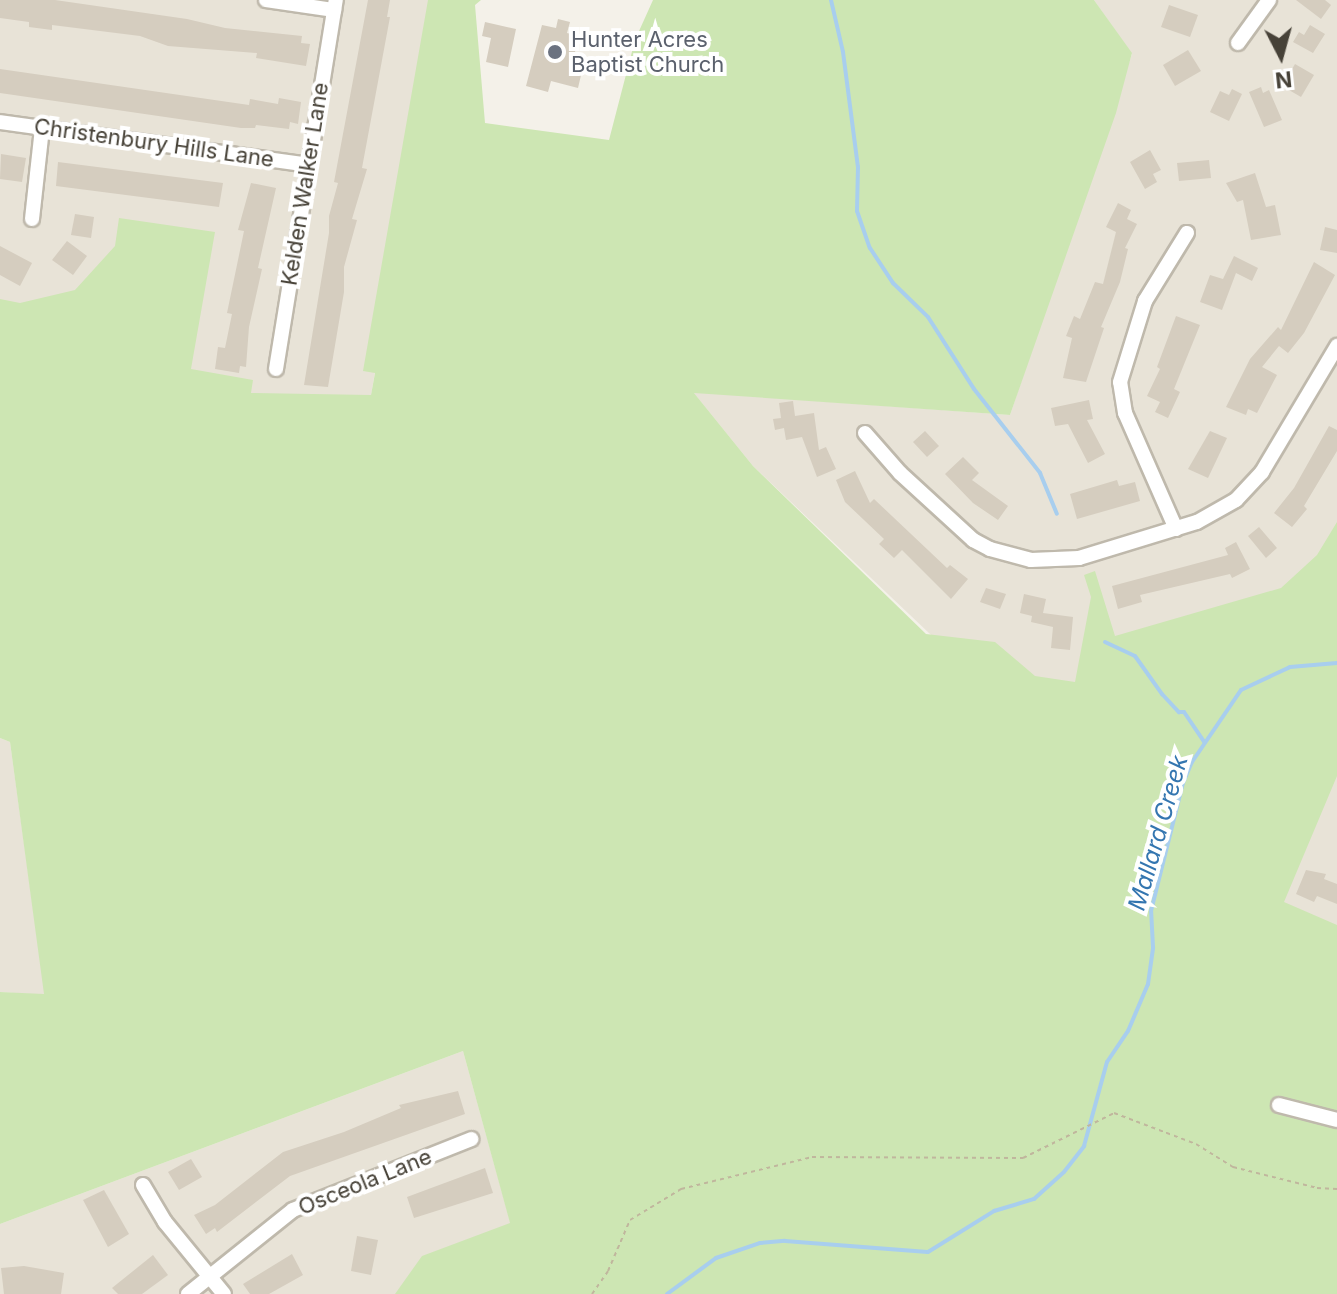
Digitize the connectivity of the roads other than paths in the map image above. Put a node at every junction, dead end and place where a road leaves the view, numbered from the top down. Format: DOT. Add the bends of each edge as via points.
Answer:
graph roads {
  1 [pos="266,0"];
  2 [pos="1269,0"];
  3 [pos="335,5"];
  4 [pos="1238,43"];
  5 [pos="0,122"];
  6 [pos="42,128"];
  7 [pos="308,165"];
  8 [pos="32,219"];
  9 [pos="1187,233"];
  10 [pos="1337,346"];
  11 [pos="276,369"];
  12 [pos="865,433"];
  13 [pos="1176,529"];
  14 [pos="1279,1105"];
  15 [pos="1337,1120"];
  16 [pos="471,1139"];
  17 [pos="143,1185"];
  18 [pos="210,1277"];
  19 [pos="188,1294"];
  20 [pos="224,1294"];
  1 -- 3 [label="street"];
  2 -- 4 [label="street"];
  3 -- 7 [label="street, Kelden Walker Lane"];
  5 -- 6 [label="street, Christenbury Hills Lane"];
  6 -- 7 [label="street, Christenbury Hills Lane"];
  6 -- 8 [label="street"];
  7 -- 11 [label="street, Kelden Walker Lane"];
  9 -- 13 [label="street" via="1150,292 1120,382 1125,413"];
  10 -- 13 [label="street" via="1250,488 1220,511"];
  12 -- 13 [label="street" via="959,530 990,549 1031,560 1079,558"];
  14 -- 15 [label="street"];
  16 -- 18 [label="street, Osceola Lane" via="293,1210"];
  17 -- 18 [label="street"];
  18 -- 19 [label="street, Osceola Lane"];
  18 -- 20 [label="street"];
}
